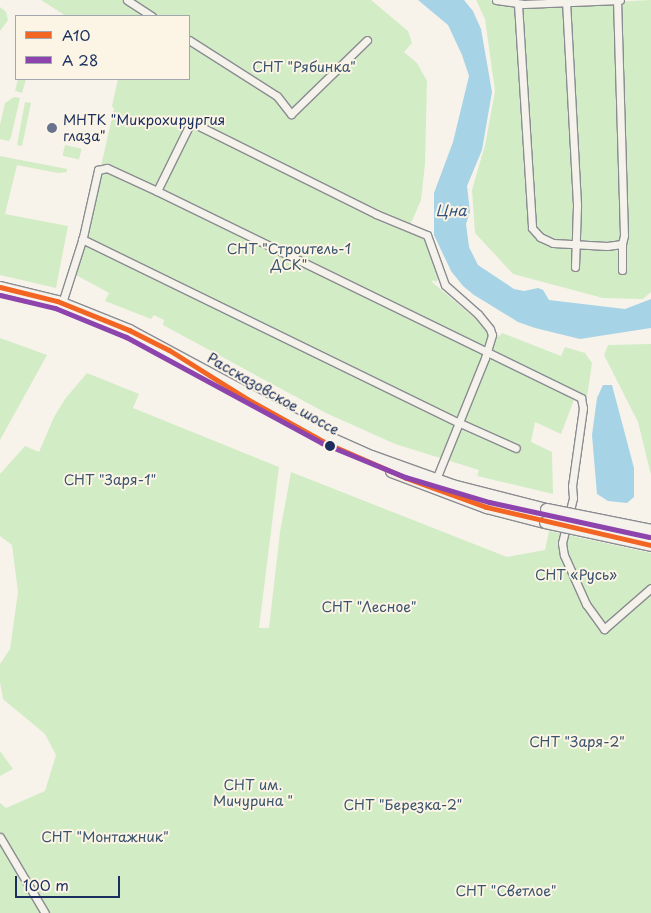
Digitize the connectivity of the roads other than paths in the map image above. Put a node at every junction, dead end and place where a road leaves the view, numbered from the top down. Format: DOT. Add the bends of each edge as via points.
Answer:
graph roads {
  1 [pos="127,0"];
  2 [pos="496,0"];
  3 [pos="618,0"];
  4 [pos="570,1"];
  5 [pos="518,4"];
  6 [pos="150,15"];
  7 [pos="367,40"];
  8 [pos="190,41"];
  9 [pos="156,191"];
  10 [pos="82,239"];
  11 [pos="622,244"];
  12 [pos="578,245"];
  13 [pos="576,267"];
  14 [pos="622,270"];
  15 [pos="0,287"];
  16 [pos="62,303"];
  17 [pos="169,350"];
  18 [pos="488,351"];
  19 [pos="460,423"];
  20 [pos="516,448"];
  21 [pos="436,479"];
  22 [pos="651,530"];
  23 [pos="651,545"];
  24 [pos="651,588"];
  25 [pos="0,837"];
  26 [pos="45,913"];
  1 -- 6 [label="street"];
  2 -- 5 [label="street"];
  3 -- 4 [label="street"];
  3 -- 11 [label="street"];
  4 -- 5 [label="street"];
  4 -- 12 [label="street"];
  5 -- 12 [label="street" via="531,224 534,232 546,240"];
  7 -- 8 [label="street" via="291,114 277,96"];
  9 -- 10 [label="street" via="102,168 97,172"];
  9 -- 18 [label="street"];
  9 -- 18 [label="street" via="191,122 376,214 418,230 429,238 445,284 490,329 492,338"];
  10 -- 16 [label="street"];
  10 -- 19 [label="street"];
  11 -- 12 [label="street"];
  11 -- 14 [label="street"];
  12 -- 13 [label="street"];
  15 -- 16 [label="main road, Рассказовское шоссе"];
  16 -- 17 [label="main road, Рассказовское шоссе"];
  17 -- 21 [label="main road, Рассказовское шоссе" via="326,436"];
  17 -- 23 [label="main road, Рассказовское шоссе, bridge" via="326,443 450,495 486,508"];
  18 -- 19 [label="street"];
  18 -- 24 [label="street" via="581,398 583,408 573,498 562,543 564,555 586,604 604,629"];
  19 -- 20 [label="street"];
  19 -- 21 [label="street"];
  21 -- 22 [label="main road, Рассказовское шоссе, bridge" via="546,509"];
  25 -- 26 [label="street"];
}
